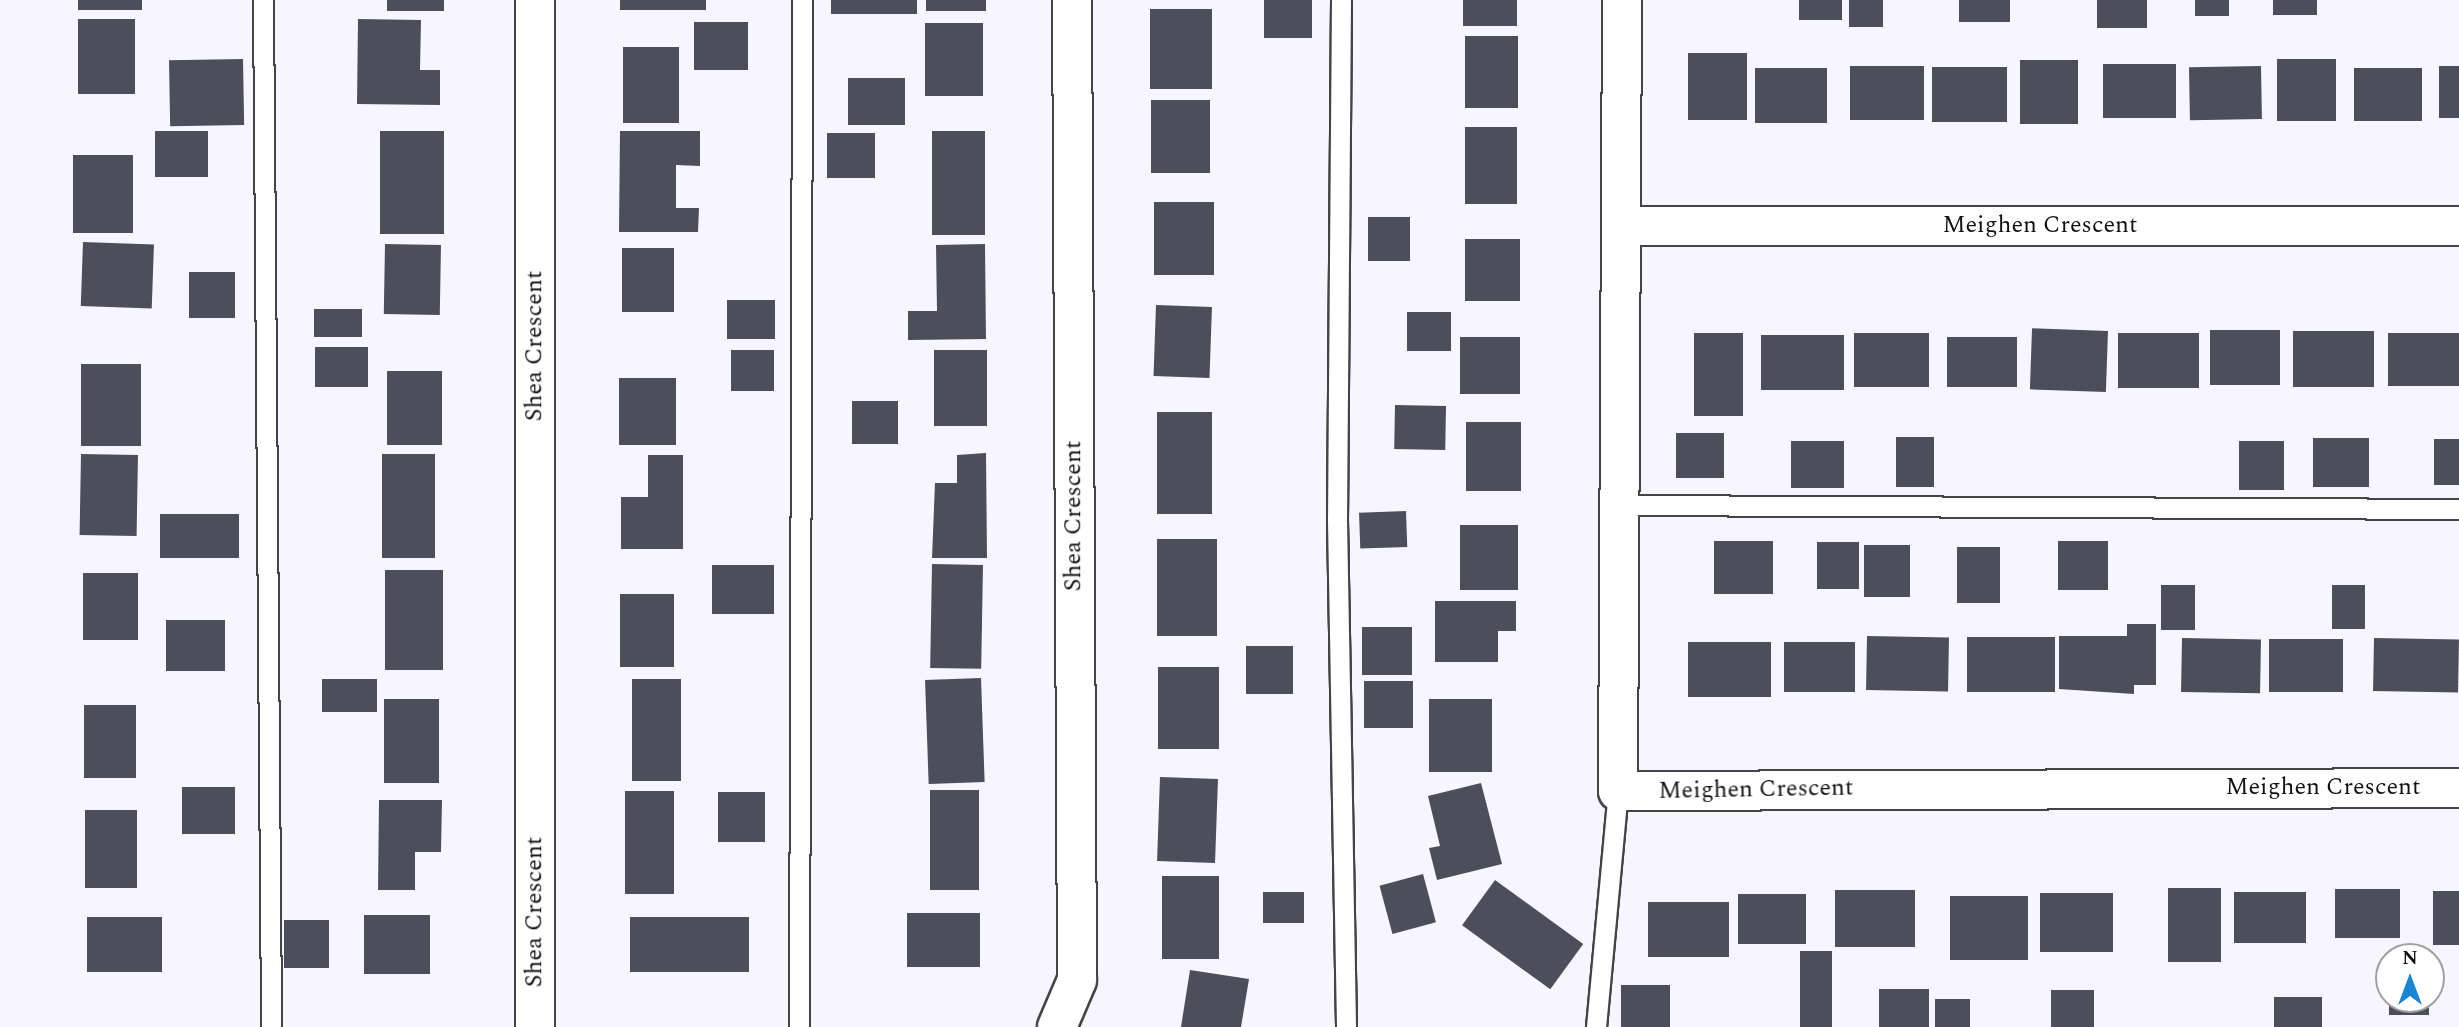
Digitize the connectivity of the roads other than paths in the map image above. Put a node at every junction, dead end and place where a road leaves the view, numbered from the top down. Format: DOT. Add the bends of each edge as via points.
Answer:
graph roads {
  1 [pos="263,0"];
  2 [pos="535,0"];
  3 [pos="802,0"];
  4 [pos="1072,0"];
  5 [pos="1341,0"];
  6 [pos="1622,0"];
  7 [pos="1621,226"];
  8 [pos="2459,226"];
  9 [pos="1622,505"];
  10 [pos="2459,509"];
  11 [pos="2459,788"];
  12 [pos="1618,791"];
  13 [pos="271,1027"];
  14 [pos="535,1027"];
  15 [pos="799,1027"];
  16 [pos="1057,1027"];
  17 [pos="1346,1027"];
  18 [pos="1596,1027"];
  1 -- 13 [label="lane"];
  2 -- 14 [label="street, Shea Crescent"];
  3 -- 15 [label="lane"];
  4 -- 16 [label="street, Shea Crescent" via="1077,980"];
  5 -- 17 [label="lane" via="1337,520"];
  6 -- 7 [label="street"];
  7 -- 8 [label="street, Meighen Crescent"];
  7 -- 9 [label="street"];
  9 -- 10 [label="lane"];
  9 -- 12 [label="street"];
  11 -- 12 [label="street, Meighen Crescent"];
  12 -- 18 [label="lane"];
}
